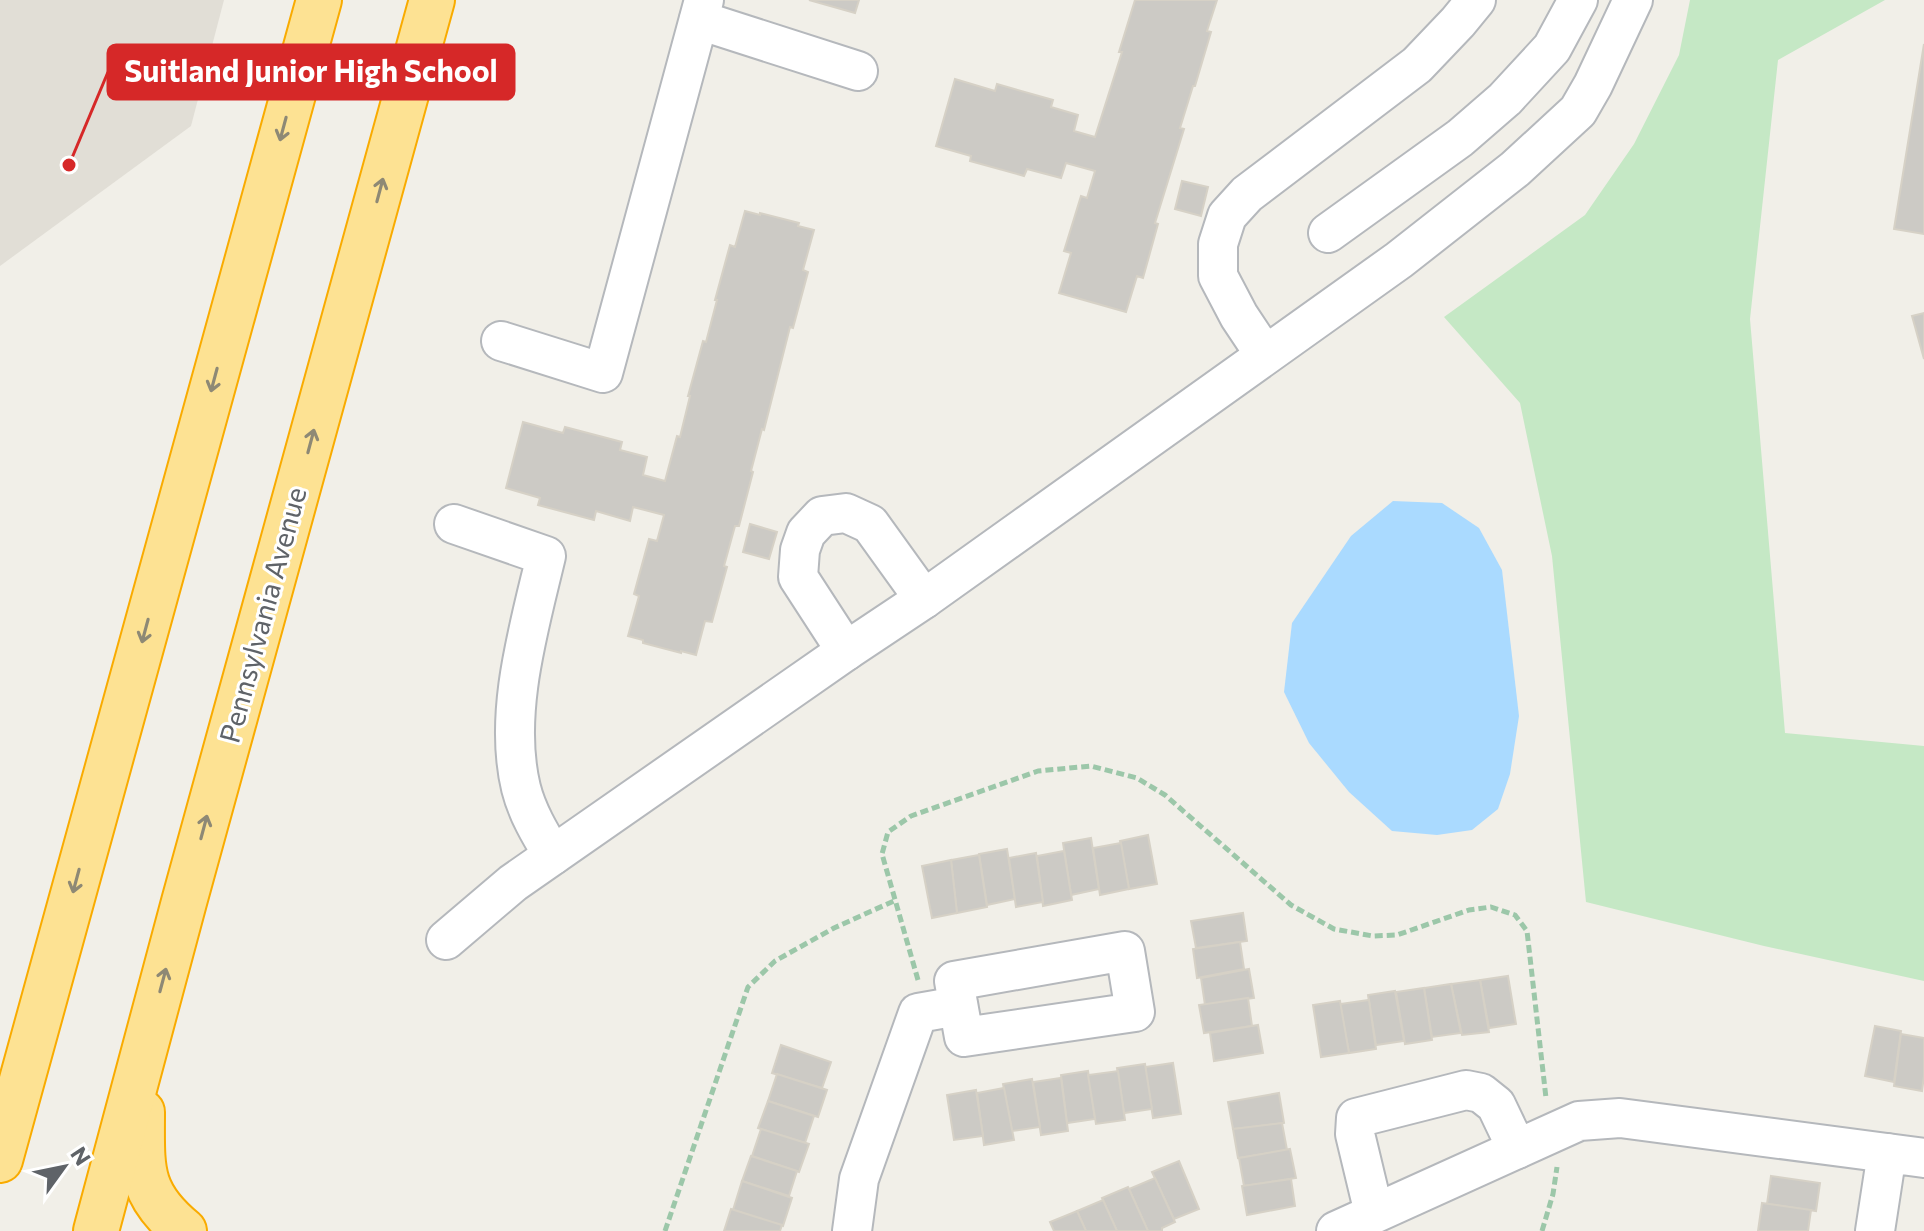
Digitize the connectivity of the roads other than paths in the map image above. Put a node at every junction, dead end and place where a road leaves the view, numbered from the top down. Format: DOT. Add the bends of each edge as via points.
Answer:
graph roads {
  1 [pos="319,0"];
  2 [pos="432,0"];
  3 [pos="1476,0"];
  4 [pos="1578,0"];
  5 [pos="1633,0"];
  6 [pos="702,10"];
  7 [pos="858,71"];
  8 [pos="1328,233"];
  9 [pos="501,341"];
  10 [pos="1265,355"];
  11 [pos="454,524"];
  12 [pos="924,599"];
  13 [pos="846,651"];
  14 [pos="553,855"];
  15 [pos="446,940"];
  16 [pos="943,1009"];
  17 [pos="143,1055"];
  18 [pos="1517,1149"];
  19 [pos="1887,1153"];
  20 [pos="1924,1158"];
  21 [pos="0,1160"];
  22 [pos="1374,1213"];
  23 [pos="96,1231"];
  24 [pos="184,1231"];
  25 [pos="852,1231"];
  26 [pos="1336,1231"];
  27 [pos="1875,1231"];
  1 -- 21 [label="highway, one-way"];
  17 -- 2 [label="highway, Pennsylvania Avenue, one-way"];
  3 -- 10 [label="street" via="1417,65 1247,194 1227,216 1218,244 1218,276"];
  4 -- 8 [label="street" via="1552,48 1505,99"];
  5 -- 10 [label="street" via="1593,85 1563,127 1399,260"];
  6 -- 7 [label="street"];
  6 -- 9 [label="street" via="603,373"];
  10 -- 12 [label="street"];
  11 -- 14 [label="street" via="546,556 524,651 516,750 521,788"];
  12 -- 13 [label="street"];
  12 -- 13 [label="street" via="870,524 846,513 822,516 806,533 798,577"];
  13 -- 14 [label="street"];
  14 -- 15 [label="street"];
  16 -- 25 [label="street" via="918,1013 859,1179"];
  17 -- 23 [label="highway, Pennsylvania Avenue"];
  17 -- 24 [label="highway" via="144,1174 157,1204"];
  18 -- 19 [label="street" via="1579,1121 1620,1118"];
  18 -- 22 [label="street"];
  18 -- 22 [label="street" via="1496,1105 1481,1093 1466,1090 1356,1118"];
  19 -- 20 [label="street"];
  19 -- 27 [label="street"];
  22 -- 26 [label="street"];
}
